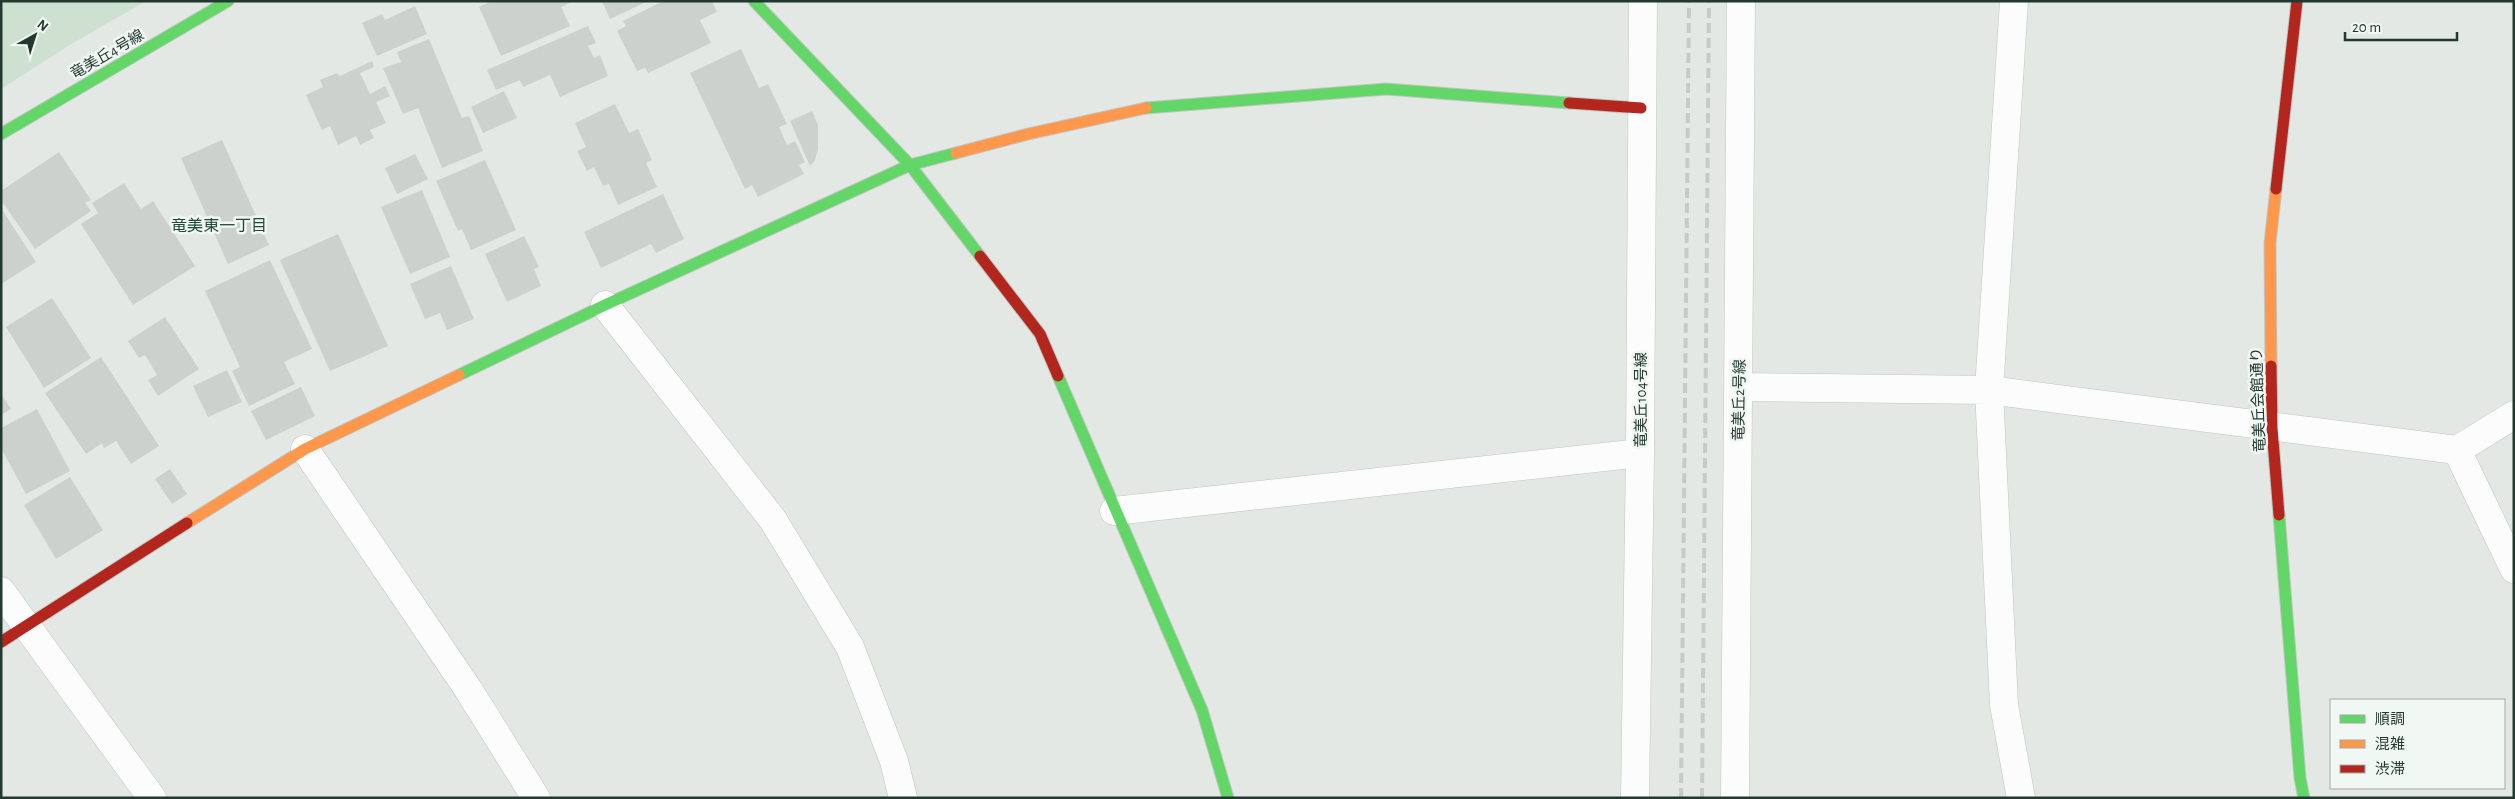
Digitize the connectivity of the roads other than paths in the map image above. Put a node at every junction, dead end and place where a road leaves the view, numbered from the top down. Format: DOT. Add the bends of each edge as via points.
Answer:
graph roads {
  1 [pos="228,1"];
  2 [pos="754,1"];
  3 [pos="1643,1"];
  4 [pos="1741,1"];
  5 [pos="2014,1"];
  6 [pos="2297,1"];
  7 [pos="1641,108"];
  8 [pos="1,134"];
  9 [pos="910,165"];
  10 [pos="605,305"];
  11 [pos="1739,387"];
  12 [pos="1989,390"];
  13 [pos="2514,415"];
  14 [pos="2272,428"];
  15 [pos="305,449"];
  16 [pos="2457,450"];
  17 [pos="1640,453"];
  18 [pos="1114,511"];
  19 [pos="2514,569"];
  20 [pos="1,591"];
  21 [pos="26,624"];
  22 [pos="1,642"];
  23 [pos="152,798"];
  24 [pos="536,798"];
  25 [pos="903,798"];
  26 [pos="1228,798"];
  27 [pos="1634,798"];
  28 [pos="1735,798"];
  29 [pos="2021,798"];
  30 [pos="2304,798"];
  1 -- 8 [label="street, 竜美丘4号線"];
  2 -- 9 [label="street"];
  3 -- 7 [label="street, 竜美丘104号線"];
  4 -- 11 [label="street, 竜美丘2号線"];
  5 -- 12 [label="street"];
  6 -- 14 [label="street, 竜美丘会館通り" via="2270,243"];
  7 -- 9 [label="street" via="1386,89 1357,91 1148,108 1028,134"];
  7 -- 17 [label="street, 竜美丘104号線"];
  9 -- 10 [label="street"];
  9 -- 18 [label="street" via="1040,334"];
  10 -- 15 [label="street"];
  10 -- 25 [label="street" via="774,520 850,647 894,761"];
  11 -- 12 [label="street"];
  11 -- 28 [label="street, 竜美丘2号線"];
  12 -- 14 [label="street"];
  12 -- 29 [label="street" via="2004,705"];
  13 -- 16 [label="street"];
  14 -- 16 [label="street"];
  14 -- 30 [label="street, 竜美丘会館通り"];
  15 -- 21 [label="street"];
  15 -- 24 [label="street" via="468,689"];
  16 -- 19 [label="street"];
  17 -- 18 [label="street"];
  17 -- 27 [label="street, 竜美丘104号線"];
  18 -- 26 [label="street" via="1202,710"];
  20 -- 21 [label="street"];
  21 -- 22 [label="street"];
  21 -- 23 [label="street"];
}
